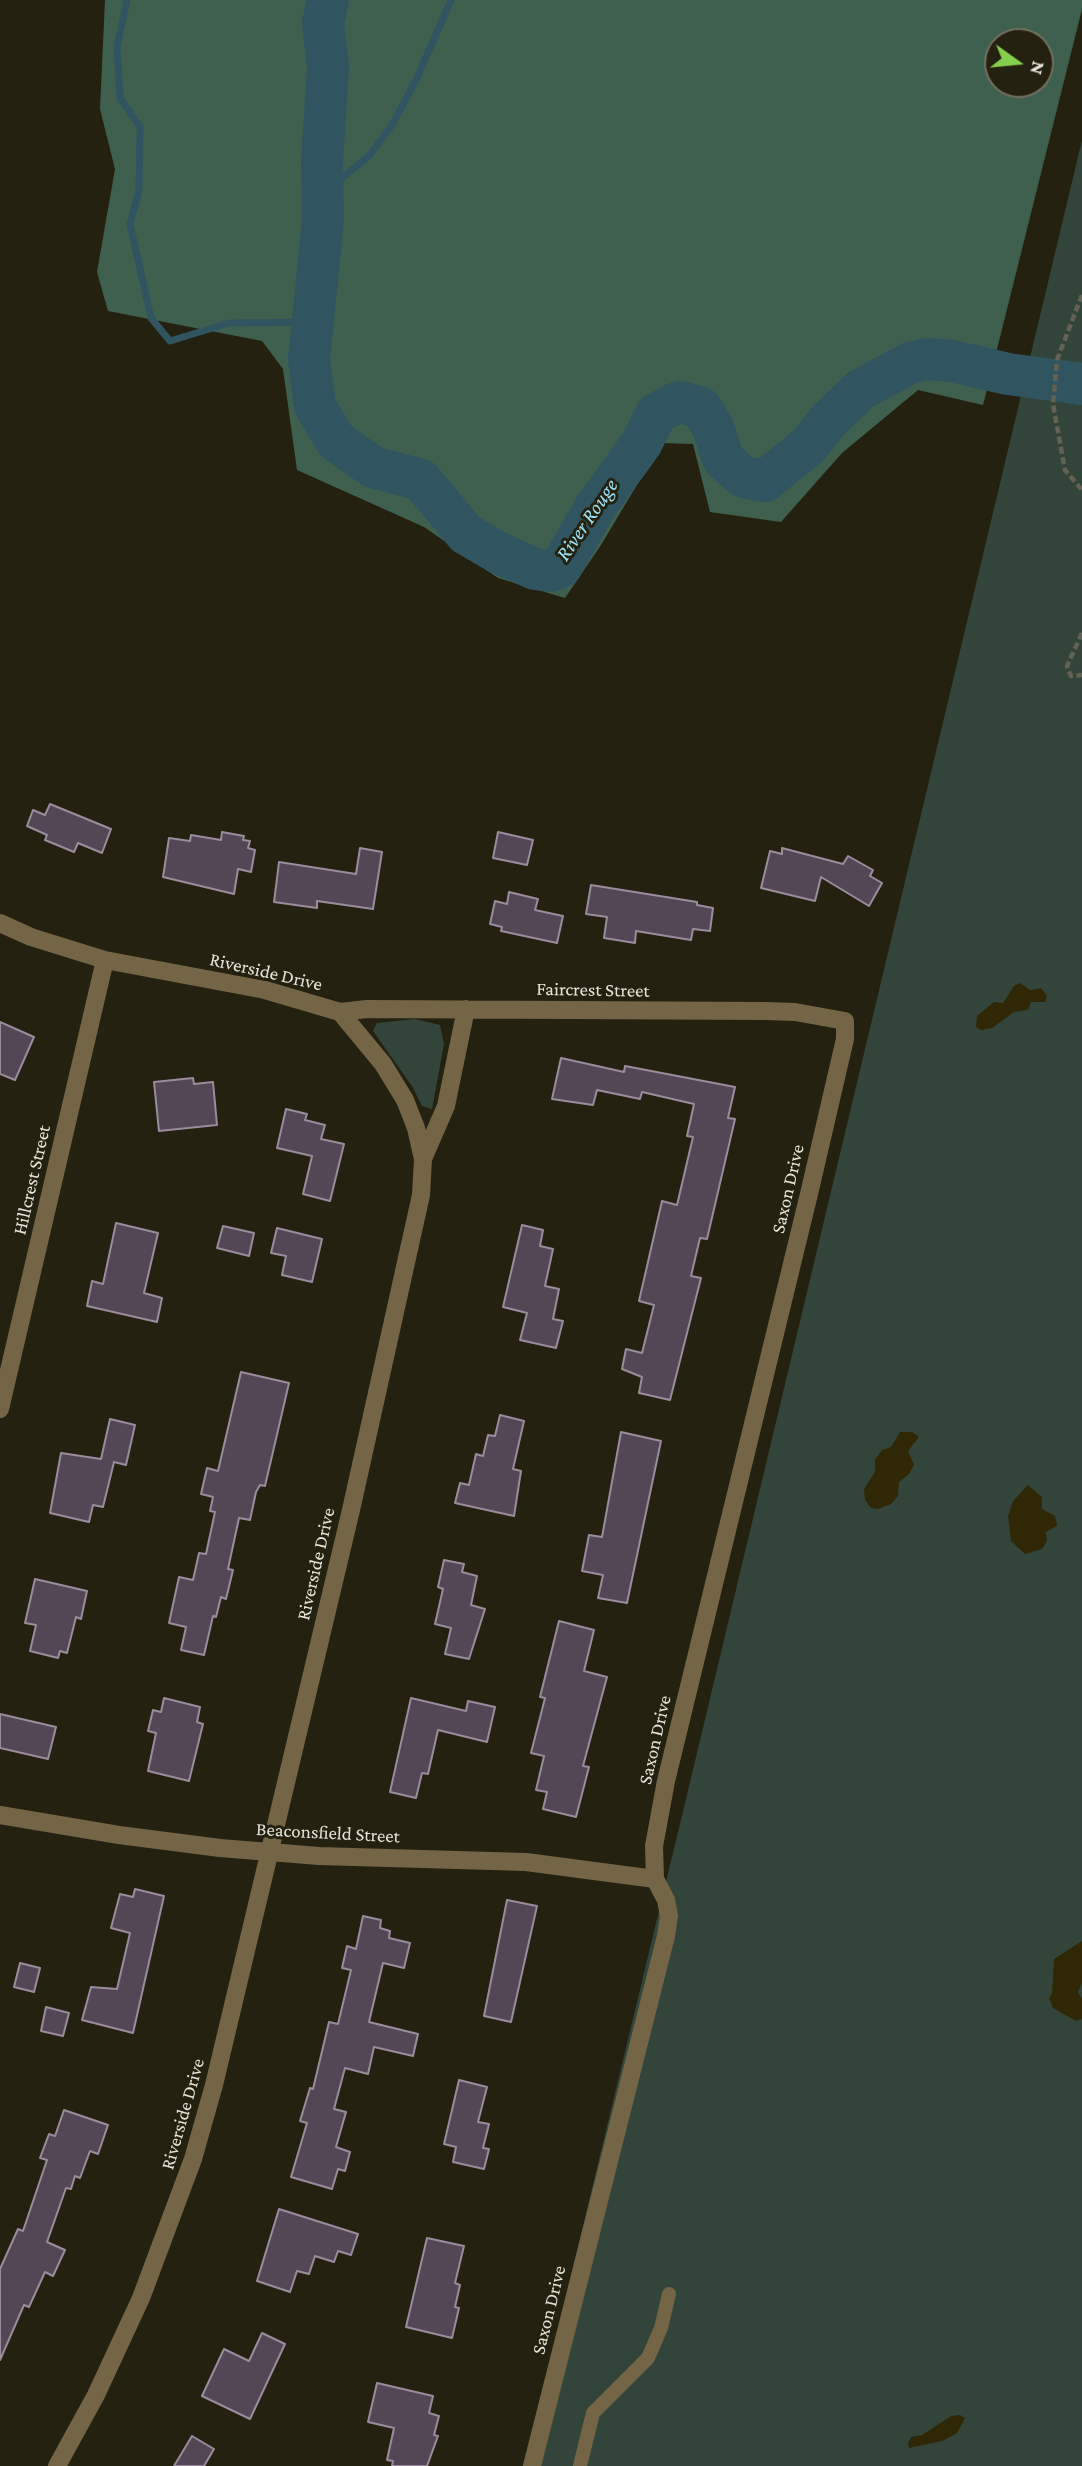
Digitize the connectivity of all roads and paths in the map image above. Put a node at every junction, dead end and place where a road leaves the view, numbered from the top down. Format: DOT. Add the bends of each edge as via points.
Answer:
graph roads {
  1 [pos="1082,295"];
  2 [pos="1082,490"];
  3 [pos="1082,633"];
  4 [pos="1082,675"];
  5 [pos="0,923"];
  6 [pos="105,960"];
  7 [pos="466,1009"];
  8 [pos="340,1012"];
  9 [pos="845,1021"];
  10 [pos="423,1159"];
  11 [pos="0,1409"];
  12 [pos="0,1815"];
  13 [pos="269,1851"];
  14 [pos="655,1879"];
  15 [pos="669,2294"];
  16 [pos="57,2466"];
  17 [pos="532,2466"];
  18 [pos="580,2466"];
  1 -- 2 [label="path" via="1057,360 1053,404 1065,470"];
  3 -- 4 [label="path" via="1067,666 1071,676"];
  5 -- 6 [label="street, Riverside Drive"];
  6 -- 8 [label="street, Riverside Drive" via="265,990"];
  6 -- 11 [label="street, Hillcrest Street"];
  7 -- 8 [label="street, Faircrest Street"];
  7 -- 9 [label="street, Faircrest Street" via="785,1012"];
  7 -- 10 [label="street" via="446,1106"];
  8 -- 10 [label="street, Riverside Drive" via="383,1064 405,1100"];
  9 -- 14 [label="street, Saxon Drive" via="845,1039 809,1194 666,1781 654,1846"];
  10 -- 13 [label="street, Riverside Drive" via="421,1195 397,1305"];
  12 -- 13 [label="street, Beaconsfield Street" via="119,1835"];
  13 -- 14 [label="street, Beaconsfield Street" via="526,1862"];
  13 -- 16 [label="street, Riverside Drive" via="194,2159 136,2309"];
  14 -- 17 [label="street, Saxon Drive" via="668,1908 666,1936"];
  15 -- 18 [label="lane" via="648,2358 593,2413"];
}
